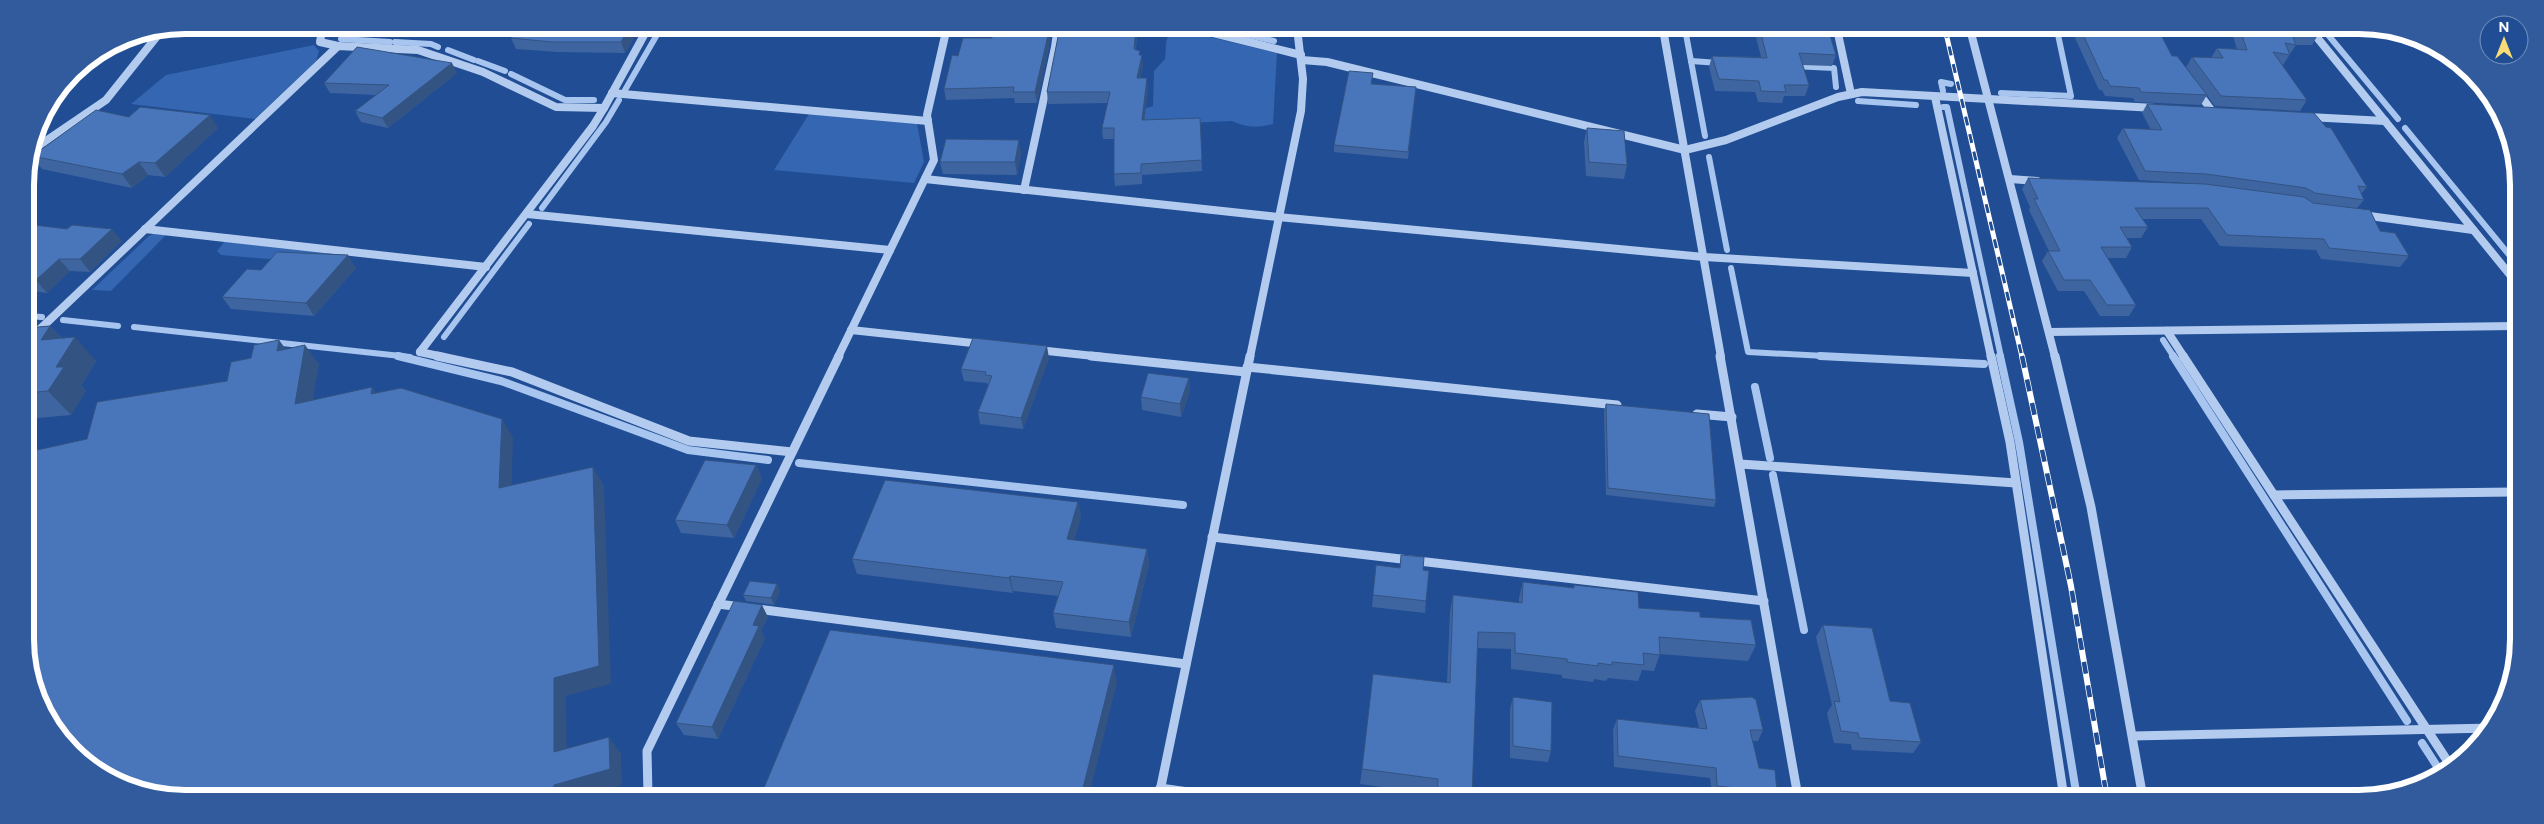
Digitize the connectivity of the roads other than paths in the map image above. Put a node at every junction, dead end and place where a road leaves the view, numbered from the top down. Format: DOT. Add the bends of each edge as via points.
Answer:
graph roads {
  1 [pos="321,34"];
  2 [pos="645,34"];
  3 [pos="945,34"];
  4 [pos="1058,34"];
  5 [pos="1215,34"];
  6 [pos="1298,34"];
  7 [pos="1665,34"];
  8 [pos="1838,34"];
  9 [pos="1971,34"];
  10 [pos="2314,34"];
  11 [pos="157,37"];
  12 [pos="338,46"];
  13 [pos="1301,58"];
  14 [pos="2195,89"];
  15 [pos="612,93"];
  16 [pos="1851,94"];
  17 [pos="1935,97"];
  18 [pos="1989,100"];
  19 [pos="604,108"];
  20 [pos="2168,108"];
  21 [pos="2197,110"];
  22 [pos="2212,111"];
  23 [pos="2222,111"];
  24 [pos="2302,116"];
  25 [pos="928,121"];
  26 [pos="2385,121"];
  27 [pos="39,145"];
  28 [pos="1685,150"];
  29 [pos="925,179"];
  30 [pos="2010,180"];
  31 [pos="2049,182"];
  32 [pos="1024,190"];
  33 [pos="527,214"];
  34 [pos="2355,215"];
  35 [pos="1278,218"];
  36 [pos="145,229"];
  37 [pos="2473,230"];
  38 [pos="890,250"];
  39 [pos="1704,257"];
  40 [pos="486,267"];
  41 [pos="1973,273"];
  42 [pos="2510,275"];
  43 [pos="2510,326"];
  44 [pos="851,330"];
  45 [pos="34,331"];
  46 [pos="2167,331"];
  47 [pos="2049,332"];
  48 [pos="989,345"];
  49 [pos="1029,349"];
  50 [pos="1246,370"];
  51 [pos="1623,406"];
  52 [pos="1682,412"];
  53 [pos="1732,417"];
  54 [pos="792,452"];
  55 [pos="1740,464"];
  56 [pos="2016,483"];
  57 [pos="2510,492"];
  58 [pos="2274,495"];
  59 [pos="1212,537"];
  60 [pos="1764,601"];
  61 [pos="718,604"];
  62 [pos="1186,664"];
  63 [pos="2481,728"];
  64 [pos="2427,729"];
  65 [pos="2133,736"];
  66 [pos="2448,761"];
  67 [pos="648,790"];
  68 [pos="1160,790"];
  69 [pos="1797,790"];
  70 [pos="2063,790"];
  71 [pos="2142,790"];
  1 -- 12 [label="street" via="320,42"];
  2 -- 15 [label="street"];
  3 -- 25 [label="street" via="933,82"];
  4 -- 32 [label="street"];
  5 -- 13 [label="street"];
  6 -- 13 [label="street"];
  7 -- 28 [label="street"];
  8 -- 16 [label="street"];
  9 -- 18 [label="street"];
  10 -- 26 [label="street"];
  11 -- 27 [label="street" via="106,100"];
  12 -- 19 [label="street" via="418,50 483,72 556,106"];
  12 -- 36 [label="street"];
  13 -- 28 [label="street"];
  13 -- 35 [label="street" via="1301,111"];
  14 -- 22 [label="street"];
  15 -- 19 [label="street"];
  15 -- 25 [label="street"];
  16 -- 17 [label="street"];
  16 -- 28 [label="street" via="1726,140"];
  17 -- 18 [label="street"];
  17 -- 41 [label="street"];
  18 -- 20 [label="street"];
  18 -- 30 [label="street"];
  19 -- 33 [label="street"];
  21 -- 22 [label="street"];
  22 -- 23 [label="street"];
  24 -- 26 [label="street"];
  25 -- 29 [label="street" via="934,160"];
  26 -- 37 [label="street"];
  28 -- 39 [label="street"];
  29 -- 32 [label="street"];
  29 -- 38 [label="street"];
  30 -- 31 [label="street"];
  30 -- 47 [label="street"];
  32 -- 35 [label="street"];
  33 -- 38 [label="street"];
  33 -- 40 [label="street"];
  34 -- 37 [label="street"];
  35 -- 39 [label="street"];
  35 -- 50 [label="street"];
  36 -- 40 [label="street"];
  36 -- 45 [label="street" via="38,331"];
  37 -- 42 [label="street"];
  38 -- 44 [label="street"];
  39 -- 41 [label="street"];
  39 -- 53 [label="street"];
  40 -- 54 [label="street" via="420,352 512,372 689,441"];
  41 -- 56 [label="street"];
  43 -- 46 [label="street"];
  44 -- 48 [label="street"];
  44 -- 54 [label="street"];
  46 -- 47 [label="street"];
  46 -- 58 [label="street"];
  47 -- 65 [label="street" via="2090,507"];
  49 -- 50 [label="street"];
  50 -- 51 [label="street"];
  50 -- 59 [label="street"];
  52 -- 53 [label="street"];
  53 -- 55 [label="street"];
  54 -- 61 [label="street"];
  55 -- 56 [label="street"];
  55 -- 60 [label="street"];
  56 -- 70 [label="street"];
  57 -- 58 [label="street"];
  58 -- 64 [label="street"];
  59 -- 60 [label="street"];
  59 -- 62 [label="street"];
  60 -- 69 [label="street"];
  61 -- 62 [label="street"];
  61 -- 67 [label="street" via="646,751"];
  62 -- 68 [label="street"];
  63 -- 64 [label="street"];
  64 -- 65 [label="street"];
  64 -- 66 [label="street"];
  65 -- 71 [label="street"];
}
